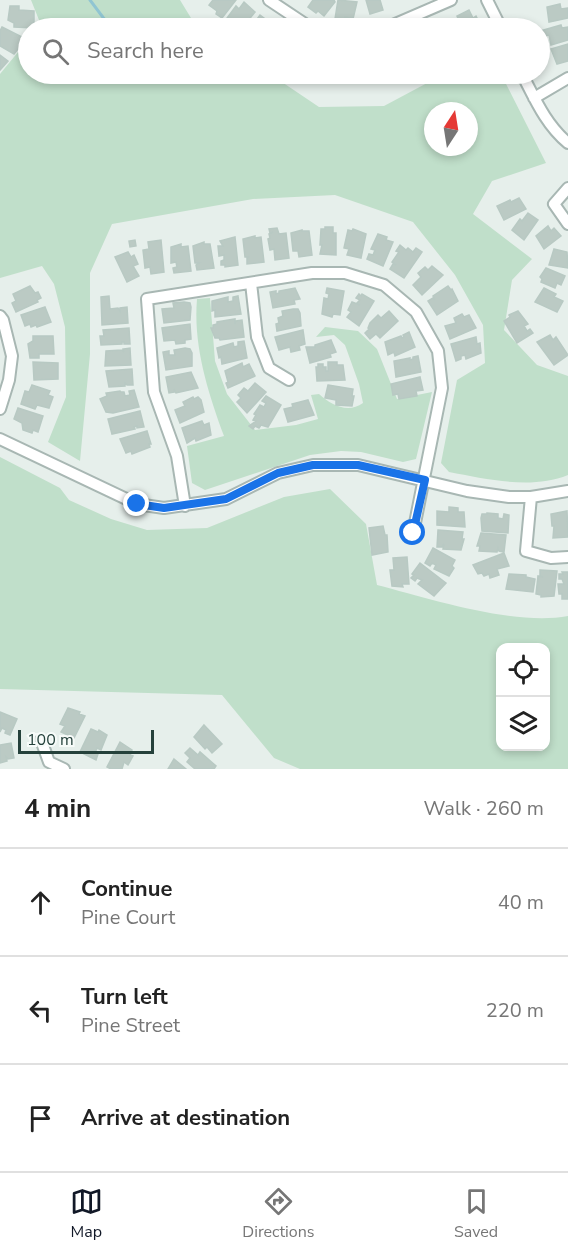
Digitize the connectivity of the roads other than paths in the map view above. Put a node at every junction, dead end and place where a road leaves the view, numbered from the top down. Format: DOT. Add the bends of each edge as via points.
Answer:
graph roads {
  1 [pos="451,0"];
  2 [pos="487,0"];
  3 [pos="272,1"];
  4 [pos="297,18"];
  5 [pos="409,18"];
  6 [pos="496,18"];
  7 [pos="568,78"];
  8 [pos="527,84"];
  9 [pos="534,98"];
  10 [pos="568,143"];
  11 [pos="568,188"];
  12 [pos="568,224"];
  13 [pos="252,283"];
  14 [pos="0,316"];
  15 [pos="289,380"];
  16 [pos="0,409"];
  17 [pos="0,439"];
  18 [pos="425,480"];
  19 [pos="568,491"];
  20 [pos="531,497"];
  21 [pos="185,506"];
  22 [pos="413,533"];
  23 [pos="568,557"];
  24 [pos="41,740"];
  25 [pos="64,769"];
  1 -- 5 [label="street"];
  2 -- 6 [label="street"];
  3 -- 4 [label="street"];
  7 -- 9 [label="street"];
  8 -- 9 [label="street"];
  9 -- 10 [label="street"];
  11 -- 12 [label="street" via="555,204"];
  13 -- 15 [label="street" via="257,338 269,368"];
  13 -- 18 [label="street" via="312,273 345,273 384,285 416,312 438,351 442,388"];
  13 -- 21 [label="street" via="147,299 154,392 177,456"];
  14 -- 16 [label="street" via="12,356"];
  17 -- 21 [label="street" via="137,504"];
  18 -- 20 [label="street" via="509,498"];
  18 -- 21 [label="street" via="358,465 313,465 278,473 226,499"];
  18 -- 22 [label="street"];
  19 -- 20 [label="street"];
  20 -- 23 [label="street" via="525,551 551,558"];
  24 -- 25 [label="street" via="49,762"];
}
